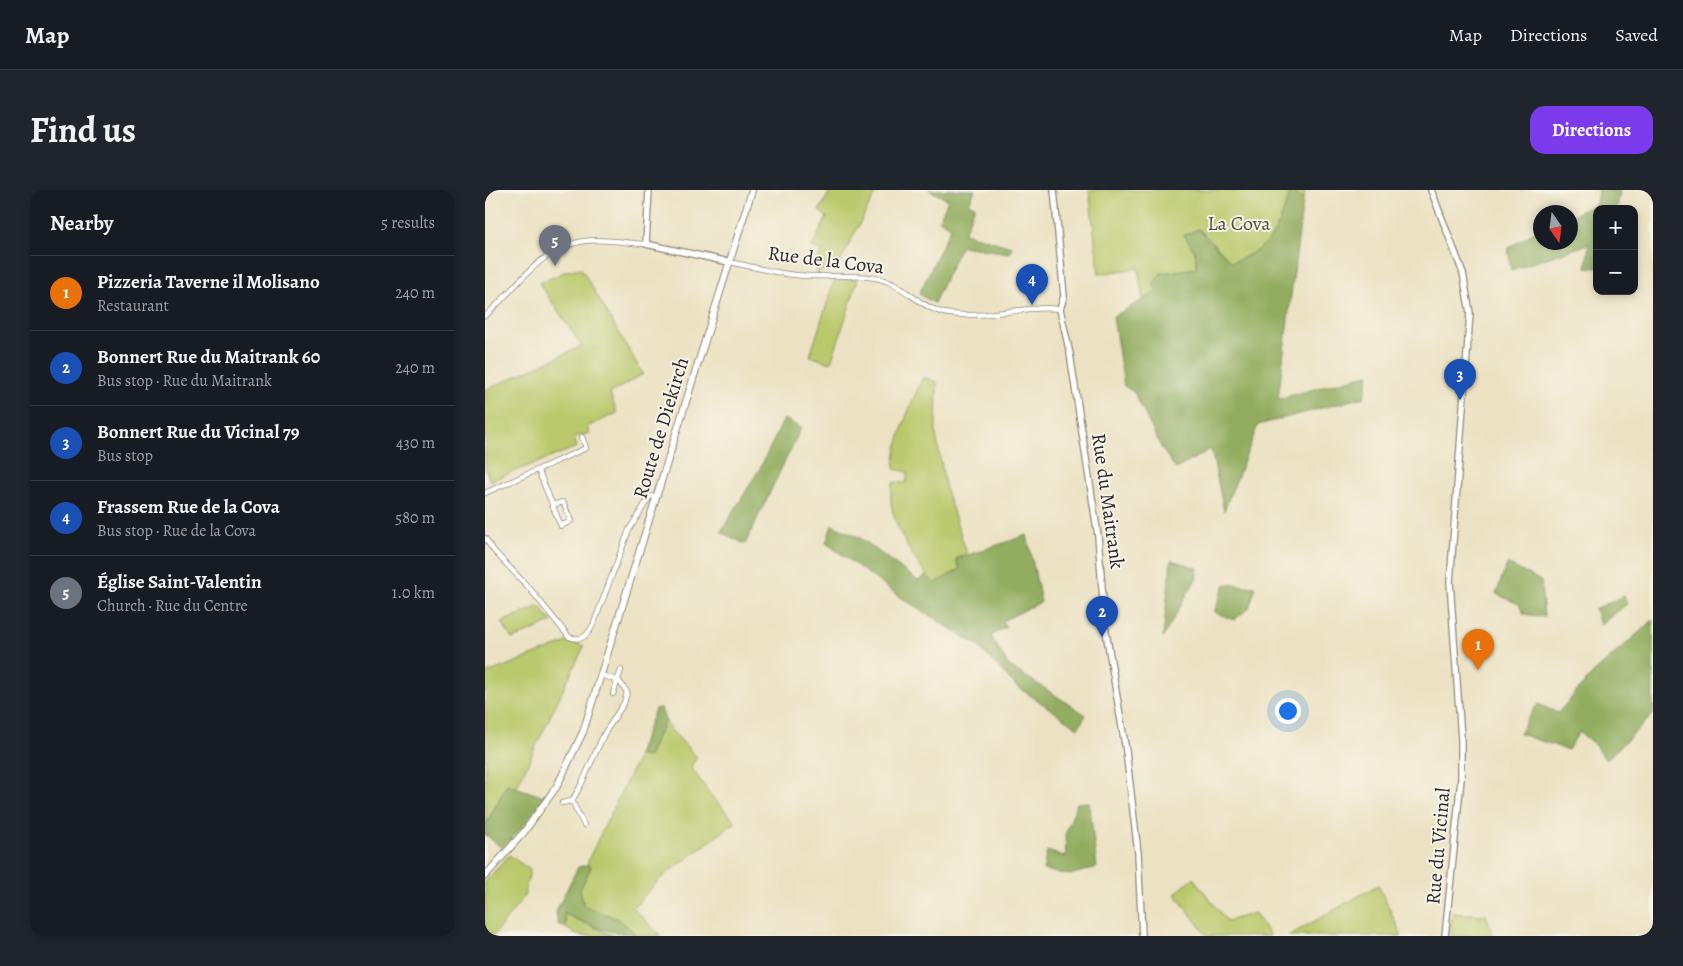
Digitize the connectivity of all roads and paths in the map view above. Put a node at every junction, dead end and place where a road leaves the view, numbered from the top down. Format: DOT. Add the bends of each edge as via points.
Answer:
graph roads {
  1 [pos="649,190"];
  2 [pos="751,190"];
  3 [pos="1054,190"];
  4 [pos="1431,190"];
  5 [pos="646,244"];
  6 [pos="729,262"];
  7 [pos="1060,309"];
  8 [pos="485,316"];
  9 [pos="582,437"];
  10 [pos="538,470"];
  11 [pos="485,493"];
  12 [pos="657,496"];
  13 [pos="552,505"];
  14 [pos="485,538"];
  15 [pos="621,670"];
  16 [pos="601,675"];
  17 [pos="616,680"];
  18 [pos="613,694"];
  19 [pos="572,801"];
  20 [pos="562,803"];
  21 [pos="583,825"];
  22 [pos="485,876"];
  23 [pos="1142,936"];
  24 [pos="1445,936"];
  1 -- 5 [label="street"];
  2 -- 6 [label="main road, Route de Diekirch"];
  3 -- 7 [label="street, Rue du Maitrank" via="1065,296"];
  4 -- 24 [label="street, Rue du Vicinal" via="1463,273 1470,313 1450,582 1462,759"];
  5 -- 6 [label="street"];
  5 -- 8 [label="street" via="585,241 557,250 537,263"];
  6 -- 7 [label="street, Rue de la Cova" via="811,276 875,277 898,286 945,313 972,315 1022,309"];
  6 -- 12 [label="main road, Route de Diekirch"];
  7 -- 23 [label="street, Rue du Maitrank" via="1099,536 1105,626 1138,853"];
  9 -- 10 [label="street" via="586,448"];
  10 -- 11 [label="street"];
  10 -- 13 [label="street"];
  12 -- 14 [label="street" via="650,496 629,530 594,623 588,635 580,639 569,637 531,588 493,551"];
  12 -- 16 [label="main road, Route de Diekirch"];
  13 -- 13 [label="street" via="563,502 571,521 561,526"];
  15 -- 17 [label="street"];
  16 -- 17 [label="street"];
  16 -- 22 [label="main road, Route de Diekirch" via="583,732 557,786 524,832"];
  17 -- 18 [label="street"];
  17 -- 19 [label="street" via="627,692 624,703 603,734"];
  19 -- 20 [label="street"];
  19 -- 21 [label="street"];
}
